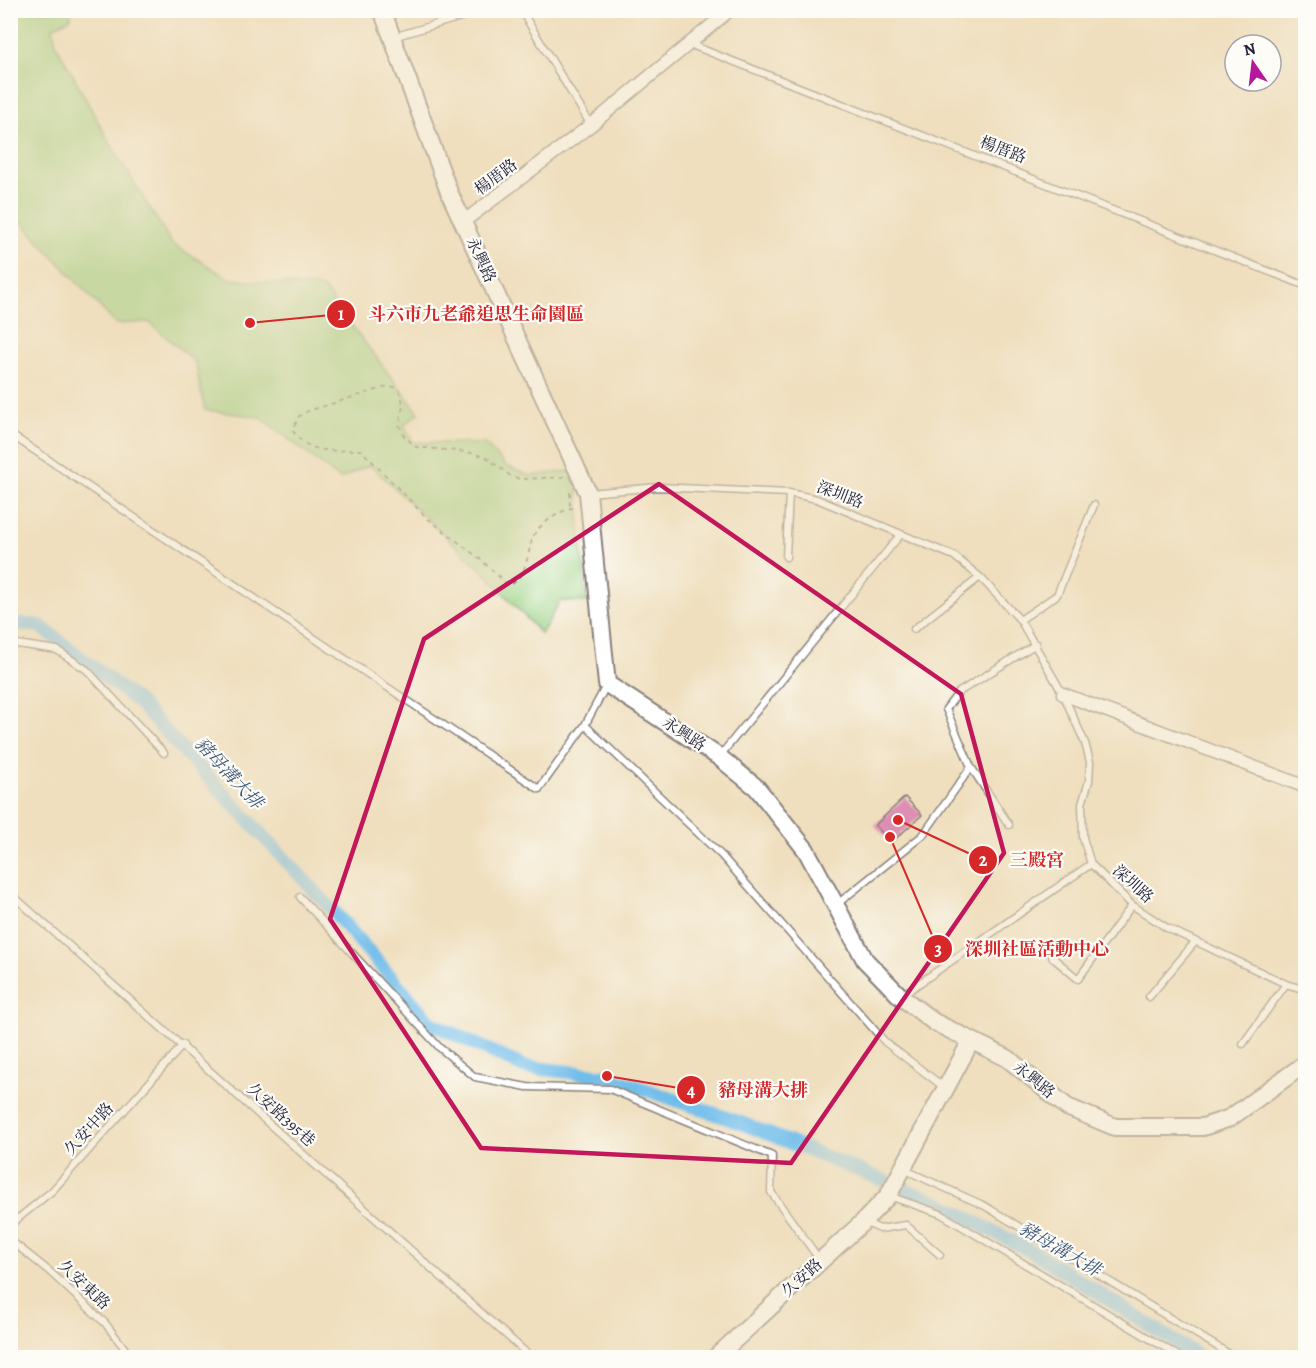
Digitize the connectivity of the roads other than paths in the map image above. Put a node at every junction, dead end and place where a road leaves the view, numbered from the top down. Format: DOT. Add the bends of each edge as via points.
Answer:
graph roads {
  1 [pos="382,10"];
  2 [pos="485,10"];
  3 [pos="521,10"];
  4 [pos="730,10"];
  5 [pos="392,38"];
  6 [pos="688,44"];
  7 [pos="591,125"];
  8 [pos="463,222"];
  9 [pos="1305,286"];
  10 [pos="10,434"];
  11 [pos="585,485"];
  12 [pos="789,493"];
  13 [pos="1094,505"];
  14 [pos="901,534"];
  15 [pos="786,557"];
  16 [pos="980,577"];
  17 [pos="1020,620"];
  18 [pos="914,629"];
  19 [pos="10,643"];
  20 [pos="1036,644"];
  21 [pos="607,684"];
  22 [pos="1063,694"];
  23 [pos="585,725"];
  24 [pos="164,753"];
  25 [pos="719,757"];
  26 [pos="971,767"];
  27 [pos="1305,787"];
  28 [pos="1009,825"];
  29 [pos="1091,864"];
  30 [pos="10,893"];
  31 [pos="300,897"];
  32 [pos="835,905"];
  33 [pos="1132,905"];
  34 [pos="1195,942"];
  35 [pos="1052,957"];
  36 [pos="1286,984"];
  37 [pos="1305,990"];
  38 [pos="900,996"];
  39 [pos="1149,997"];
  40 [pos="971,1041"];
  41 [pos="1243,1044"];
  42 [pos="183,1046"];
  43 [pos="1305,1063"];
  44 [pos="945,1088"];
  45 [pos="903,1169"];
  46 [pos="888,1196"];
  47 [pos="863,1222"];
  48 [pos="10,1225"];
  49 [pos="10,1240"];
  50 [pos="940,1255"];
  51 [pos="821,1261"];
  52 [pos="132,1358"];
  53 [pos="532,1358"];
  54 [pos="715,1358"];
  55 [pos="1182,1358"];
  56 [pos="1236,1358"];
  1 -- 5 [label="street, 永興路"];
  2 -- 5 [label="lane"];
  3 -- 7 [label="lane"];
  4 -- 6 [label="street, 楊厝路"];
  5 -- 8 [label="street, 永興路"];
  6 -- 7 [label="street, 楊厝路"];
  6 -- 9 [label="lane, 楊厝路"];
  7 -- 8 [label="street, 楊厝路"];
  8 -- 11 [label="street, 永興路"];
  10 -- 23 [label="lane" via="539,789"];
  11 -- 12 [label="lane, 深圳路"];
  11 -- 21 [label="street, 永興路"];
  12 -- 14 [label="lane, 深圳路" via="817,499"];
  12 -- 15 [label="lane"];
  13 -- 17 [label="lane" via="1057,595"];
  14 -- 16 [label="lane, 深圳路" via="954,556"];
  14 -- 25 [label="lane"];
  16 -- 17 [label="lane, 深圳路"];
  16 -- 18 [label="lane"];
  17 -- 20 [label="lane, 深圳路"];
  19 -- 24 [label="lane" via="57,650 87,670"];
  20 -- 22 [label="lane, 深圳路"];
  20 -- 26 [label="lane" via="959,692 946,709"];
  21 -- 23 [label="lane"];
  21 -- 25 [label="street, 永興路"];
  22 -- 27 [label="street"];
  22 -- 29 [label="lane, 深圳路" via="1090,762 1082,804 1083,838"];
  23 -- 44 [label="lane" via="721,855 885,1042"];
  25 -- 32 [label="street, 永興路" via="757,788 806,850"];
  26 -- 28 [label="lane"];
  26 -- 32 [label="lane" via="923,834"];
  29 -- 33 [label="lane, 深圳路"];
  29 -- 38 [label="lane"];
  30 -- 42 [label="lane, 久安路395巷"];
  31 -- 51 [label="lane" via="440,1048 475,1077 527,1088 610,1089 772,1156 771,1192"];
  32 -- 38 [label="street, 永興路" via="865,960"];
  33 -- 34 [label="lane, 深圳路"];
  33 -- 35 [label="lane" via="1078,979"];
  34 -- 36 [label="lane, 深圳路"];
  34 -- 39 [label="lane"];
  36 -- 37 [label="lane, 深圳路"];
  36 -- 41 [label="lane"];
  38 -- 40 [label="street, 永興路" via="934,1022"];
  40 -- 43 [label="street, 永興路" via="1006,1058 1067,1107 1115,1126 1203,1127 1230,1118"];
  40 -- 44 [label="street, 久安路"];
  42 -- 48 [label="lane, 久安中路" via="52,1191"];
  42 -- 53 [label="lane, 久安路395巷"];
  44 -- 45 [label="street, 久安路"];
  45 -- 46 [label="street, 久安路"];
  45 -- 56 [label="lane" via="985,1206"];
  46 -- 47 [label="street, 久安路"];
  46 -- 55 [label="lane" via="941,1214"];
  47 -- 50 [label="lane" via="880,1230 906,1225"];
  47 -- 51 [label="street, 久安路"];
  49 -- 52 [label="lane, 久安東路" via="105,1323"];
  51 -- 54 [label="street, 久安路"];
}
